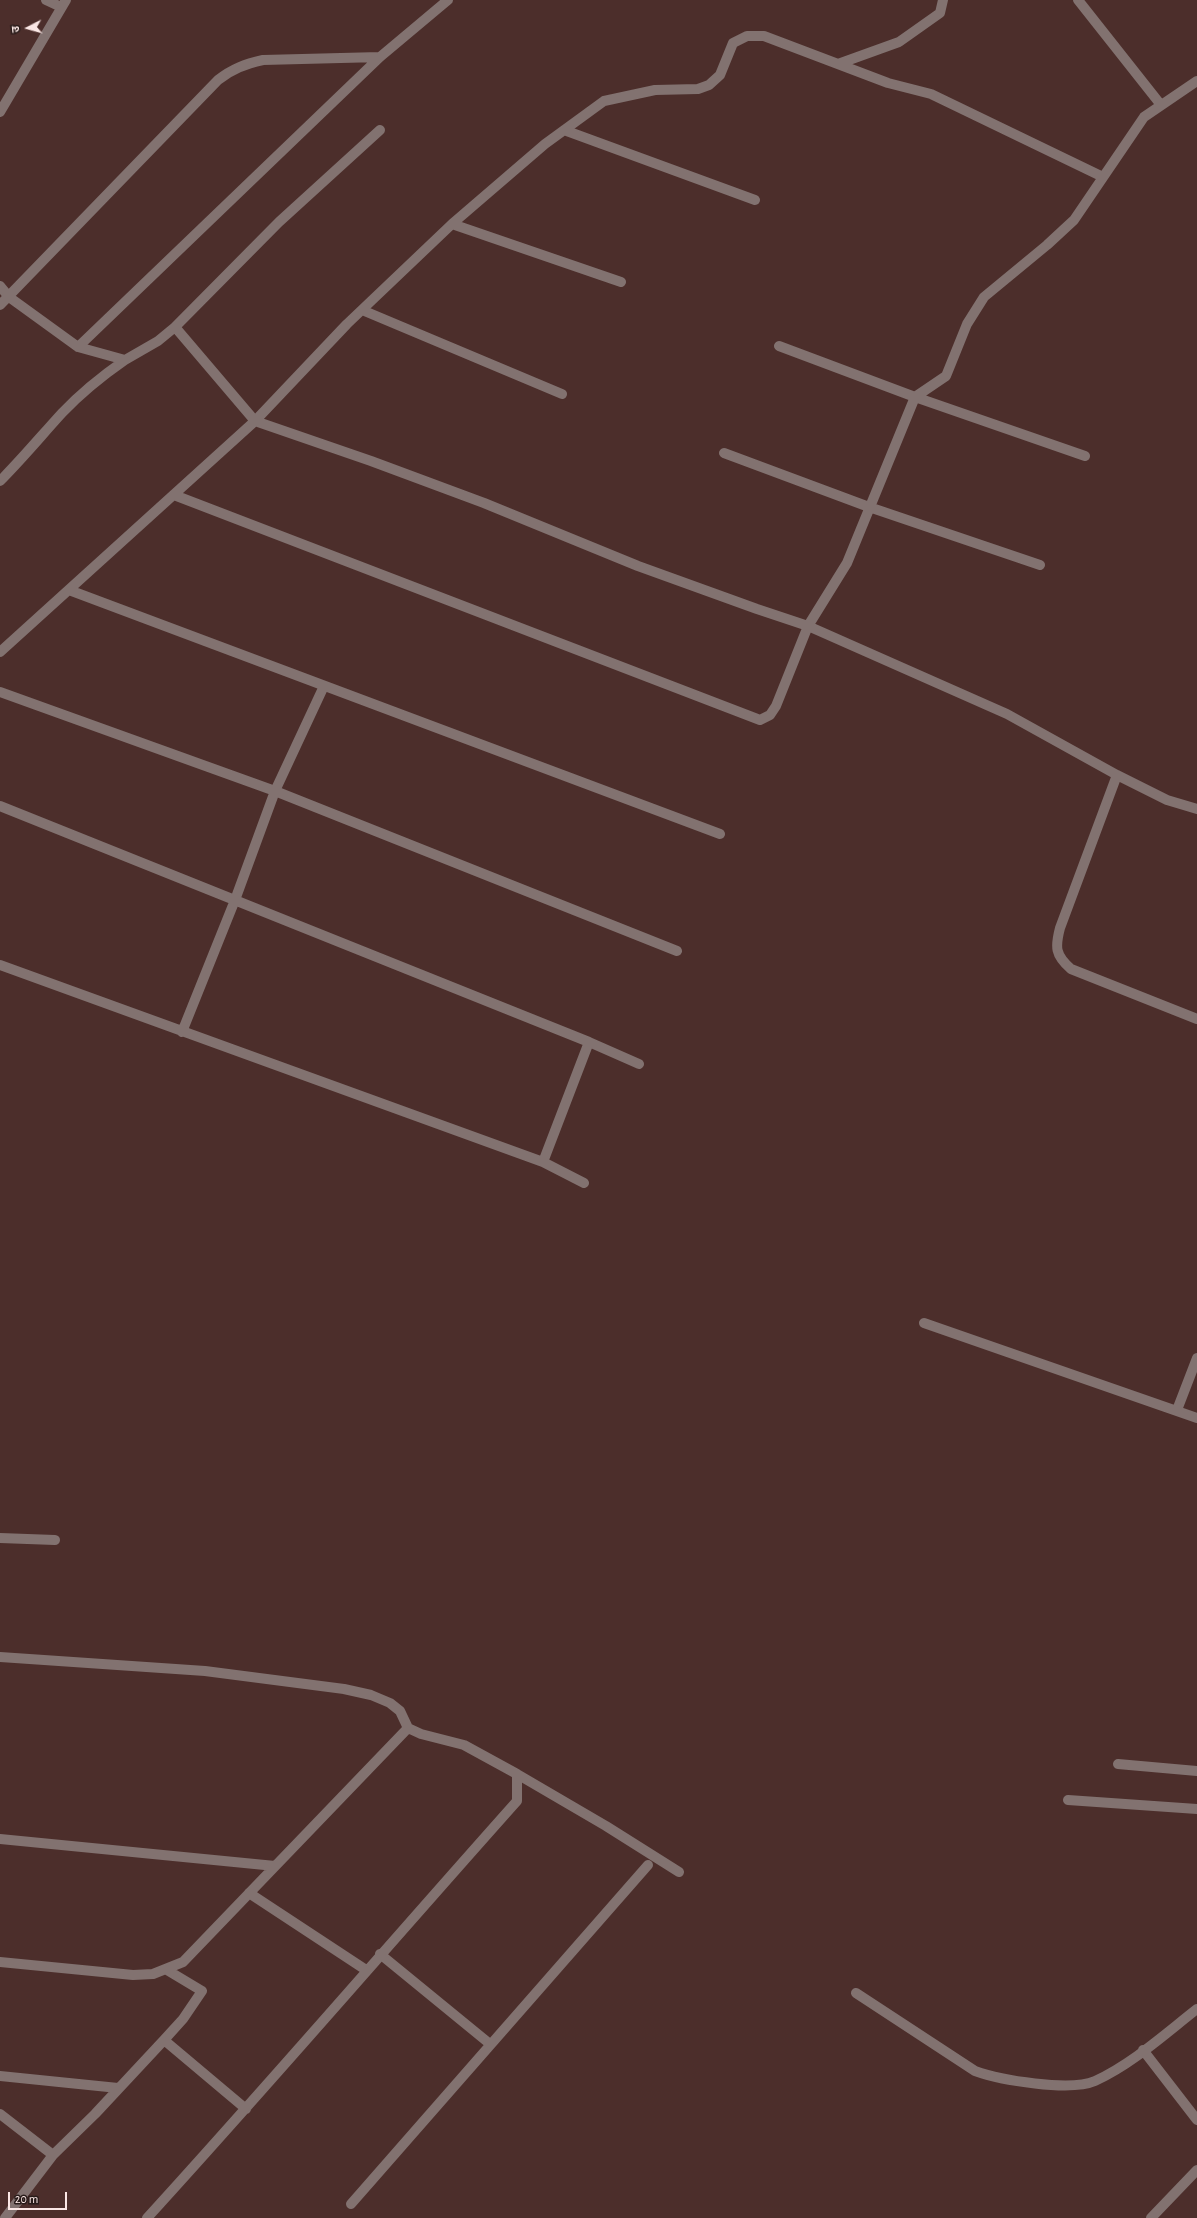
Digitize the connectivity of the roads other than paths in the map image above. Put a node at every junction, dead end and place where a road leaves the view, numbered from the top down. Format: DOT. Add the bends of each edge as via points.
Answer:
graph roads {
  1 [pos="46,0"];
  2 [pos="448,0"];
  3 [pos="943,0"];
  4 [pos="1078,0"];
  5 [pos="64,4"];
  6 [pos="380,57"];
  7 [pos="838,64"];
  8 [pos="1197,81"];
  9 [pos="1161,104"];
  10 [pos="1,107"];
  11 [pos="380,130"];
  12 [pos="564,130"];
  13 [pos="1103,177"];
  14 [pos="755,200"];
  15 [pos="452,224"];
  16 [pos="621,282"];
  17 [pos="0,286"];
  18 [pos="9,297"];
  19 [pos="0,305"];
  20 [pos="362,310"];
  21 [pos="175,327"];
  22 [pos="779,346"];
  23 [pos="78,347"];
  24 [pos="125,360"];
  25 [pos="562,394"];
  26 [pos="915,397"];
  27 [pos="255,421"];
  28 [pos="724,453"];
  29 [pos="1085,456"];
  30 [pos="0,481"];
  31 [pos="174,495"];
  32 [pos="869,507"];
  33 [pos="1040,565"];
  34 [pos="69,590"];
  35 [pos="808,626"];
  36 [pos="0,652"];
  37 [pos="324,686"];
  38 [pos="0,692"];
  39 [pos="1117,775"];
  40 [pos="275,791"];
  41 [pos="0,806"];
  42 [pos="1197,809"];
  43 [pos="720,834"];
  44 [pos="235,900"];
  45 [pos="677,951"];
  46 [pos="0,966"];
  47 [pos="1197,1019"];
  48 [pos="182,1032"];
  49 [pos="589,1042"];
  50 [pos="639,1064"];
  51 [pos="542,1162"];
  52 [pos="584,1183"];
  53 [pos="924,1324"];
  54 [pos="1197,1358"];
  55 [pos="1177,1410"];
  56 [pos="1197,1418"];
  57 [pos="0,1538"];
  58 [pos="55,1540"];
  59 [pos="0,1657"];
  60 [pos="408,1728"];
  61 [pos="1118,1764"];
  62 [pos="1197,1771"];
  63 [pos="517,1774"];
  64 [pos="1068,1800"];
  65 [pos="1197,1809"];
  66 [pos="0,1839"];
  67 [pos="648,1865"];
  68 [pos="275,1866"];
  69 [pos="679,1872"];
  70 [pos="249,1893"];
  71 [pos="380,1954"];
  72 [pos="0,1962"];
  73 [pos="167,1970"];
  74 [pos="366,1970"];
  75 [pos="856,1993"];
  76 [pos="1197,2009"];
  77 [pos="164,2040"];
  78 [pos="490,2044"];
  79 [pos="1143,2050"];
  80 [pos="0,2076"];
  81 [pos="118,2088"];
  82 [pos="246,2110"];
  83 [pos="0,2114"];
  84 [pos="1197,2120"];
  85 [pos="53,2155"];
  86 [pos="1197,2170"];
  87 [pos="351,2204"];
  88 [pos="5,2218"];
  89 [pos="147,2218"];
  90 [pos="1151,2218"];
  1 -- 5 [label="street"];
  2 -- 6 [label="street"];
  3 -- 7 [label="street" via="940,13 899,42"];
  4 -- 9 [label="street"];
  5 -- 10 [label="street"];
  6 -- 18 [label="street" via="262,60 230,70"];
  6 -- 23 [label="street"];
  7 -- 12 [label="street" via="764,36 747,36 733,44 720,75 709,85 698,89 655,90 604,101"];
  7 -- 13 [label="street" via="888,83 931,94"];
  8 -- 9 [label="street"];
  9 -- 13 [label="street" via="1144,117"];
  11 -- 21 [label="street" via="279,222"];
  12 -- 14 [label="street"];
  12 -- 15 [label="street"];
  13 -- 26 [label="street" via="1074,220 984,297 967,324 946,376"];
  15 -- 16 [label="street"];
  15 -- 20 [label="street"];
  17 -- 18 [label="street"];
  18 -- 19 [label="street"];
  18 -- 23 [label="street"];
  20 -- 25 [label="street"];
  20 -- 27 [label="street"];
  21 -- 24 [label="street" via="158,341"];
  21 -- 27 [label="street"];
  22 -- 26 [label="street"];
  23 -- 24 [label="street"];
  24 -- 30 [label="street" via="96,381 62,413 27,455"];
  26 -- 29 [label="street"];
  26 -- 32 [label="street"];
  27 -- 31 [label="street"];
  27 -- 35 [label="street" via="484,503 638,566"];
  28 -- 32 [label="street"];
  31 -- 34 [label="street"];
  31 -- 35 [label="street" via="760,720 770,716 776,706"];
  32 -- 33 [label="street"];
  32 -- 35 [label="street" via="847,563"];
  34 -- 36 [label="street"];
  34 -- 37 [label="street"];
  35 -- 39 [label="street" via="1007,714"];
  37 -- 40 [label="street"];
  37 -- 43 [label="street"];
  38 -- 40 [label="street"];
  39 -- 42 [label="street" via="1167,800"];
  39 -- 47 [label="street" via="1055,945 1062,960 1071,969"];
  40 -- 44 [label="street"];
  40 -- 45 [label="street"];
  41 -- 44 [label="street"];
  44 -- 48 [label="street"];
  44 -- 49 [label="street"];
  46 -- 48 [label="street"];
  48 -- 51 [label="street"];
  49 -- 50 [label="street"];
  49 -- 51 [label="street"];
  51 -- 52 [label="street"];
  53 -- 55 [label="street"];
  54 -- 55 [label="street"];
  55 -- 56 [label="street"];
  57 -- 58 [label="street"];
  59 -- 60 [label="street" via="205,1671 344,1689 371,1695 390,1703 400,1711"];
  60 -- 63 [label="street" via="464,1745"];
  60 -- 68 [label="street"];
  61 -- 62 [label="street"];
  63 -- 69 [label="street"];
  63 -- 71 [label="street" via="516,1801"];
  64 -- 65 [label="street"];
  66 -- 68 [label="street"];
  67 -- 78 [label="street"];
  68 -- 70 [label="street"];
  70 -- 73 [label="street" via="183,1962"];
  70 -- 74 [label="street"];
  71 -- 74 [label="street"];
  71 -- 78 [label="street"];
  72 -- 73 [label="street" via="134,1975"];
  73 -- 77 [label="street" via="202,1991 183,2019"];
  74 -- 82 [label="street"];
  75 -- 79 [label="street" via="975,2071 994,2078 1017,2082 1093,2082"];
  76 -- 79 [label="street"];
  77 -- 81 [label="street"];
  77 -- 82 [label="street"];
  78 -- 87 [label="street"];
  79 -- 84 [label="street"];
  80 -- 81 [label="street"];
  81 -- 85 [label="street"];
  82 -- 89 [label="street"];
  83 -- 85 [label="street"];
  85 -- 88 [label="street"];
  86 -- 90 [label="street"];
}
